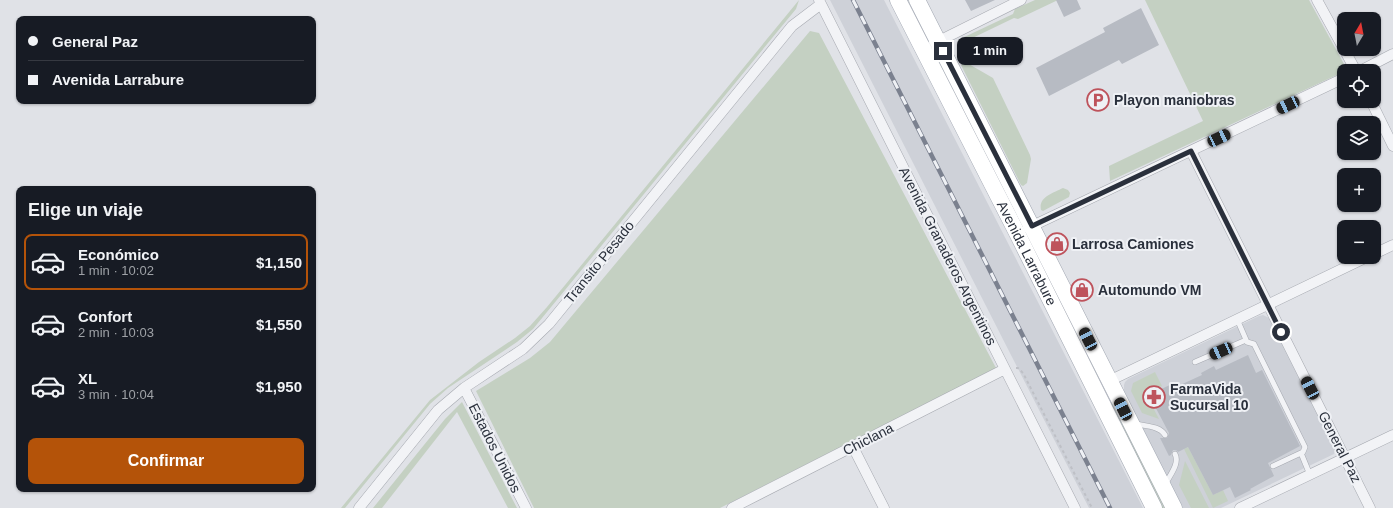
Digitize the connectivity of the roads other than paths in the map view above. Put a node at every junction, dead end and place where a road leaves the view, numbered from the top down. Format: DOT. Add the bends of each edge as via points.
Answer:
graph roads {
  1 [pos="898,0"];
  2 [pos="917,0"];
  3 [pos="1021,0"];
  4 [pos="1317,0"];
  5 [pos="820,2"];
  6 [pos="938,41"];
  7 [pos="922,49"];
  8 [pos="1393,54"];
  9 [pos="1352,64"];
  10 [pos="1374,64"];
  11 [pos="1337,81"];
  12 [pos="1374,108"];
  13 [pos="1393,146"];
  14 [pos="1191,151"];
  15 [pos="1032,226"];
  16 [pos="1017,233"];
  17 [pos="1393,245"];
  18 [pos="1381,251"];
  19 [pos="1352,264"];
  20 [pos="1267,304"];
  21 [pos="1237,319"];
  22 [pos="1246,340"];
  23 [pos="1195,362"];
  24 [pos="1005,369"];
  25 [pos="1109,381"];
  26 [pos="464,388"];
  27 [pos="1130,422"];
  28 [pos="1165,435"];
  29 [pos="1393,435"];
  30 [pos="853,447"];
  31 [pos="1300,453"];
  32 [pos="1175,454"];
  33 [pos="1345,458"];
  34 [pos="1273,466"];
  35 [pos="1310,475"];
  36 [pos="1163,488"];
  37 [pos="359,508"];
  38 [pos="526,508"];
  39 [pos="732,508"];
  40 [pos="884,508"];
  41 [pos="1075,508"];
  42 [pos="1154,508"];
  43 [pos="1174,508"];
  44 [pos="1240,508"];
  45 [pos="1370,508"];
  1 -- 7 [label="main road, Avenida Larrabure"];
  2 -- 6 [label="main road, Avenida Larrabure"];
  3 -- 6 [label="street"];
  4 -- 9 [label="street"];
  5 -- 24 [label="street, Avenida Granaderos Argentinos"];
  5 -- 26 [label="street, Transito Pesado" via="792,26 549,324 523,348"];
  6 -- 7 [label="street"];
  6 -- 15 [label="main road, Avenida Larrabure"];
  7 -- 16 [label="main road, Avenida Larrabure"];
  8 -- 10 [label="street"];
  11 -- 14 [label="street"];
  12 -- 13 [label="street"];
  14 -- 15 [label="street"];
  14 -- 20 [label="street, General Paz"];
  15 -- 16 [label="street"];
  15 -- 25 [label="main road, Avenida Larrabure"];
  16 -- 42 [label="main road, Avenida Larrabure"];
  17 -- 18 [label="street"];
  19 -- 20 [label="street"];
  20 -- 21 [label="street"];
  20 -- 33 [label="street, General Paz"];
  21 -- 22 [label="lane"];
  21 -- 25 [label="street"];
  22 -- 23 [label="lane"];
  22 -- 31 [label="lane" via="1254,344 1305,447"];
  24 -- 30 [label="street, Chiclana"];
  24 -- 41 [label="street, Avenida Granaderos Argentinos"];
  25 -- 27 [label="main road, Avenida Larrabure"];
  26 -- 37 [label="street, Transito Pesado" via="438,410"];
  26 -- 38 [label="street, Estados Unidos"];
  27 -- 28 [label="lane" via="1157,428"];
  27 -- 36 [label="main road, Avenida Larrabure"];
  29 -- 33 [label="street"];
  30 -- 39 [label="street, Chiclana"];
  30 -- 40 [label="street"];
  31 -- 34 [label="lane"];
  31 -- 35 [label="lane"];
  32 -- 36 [label="lane" via="1176,464"];
  33 -- 35 [label="street"];
  33 -- 45 [label="street, General Paz"];
  35 -- 44 [label="street"];
  36 -- 43 [label="main road, Avenida Larrabure"];
}
